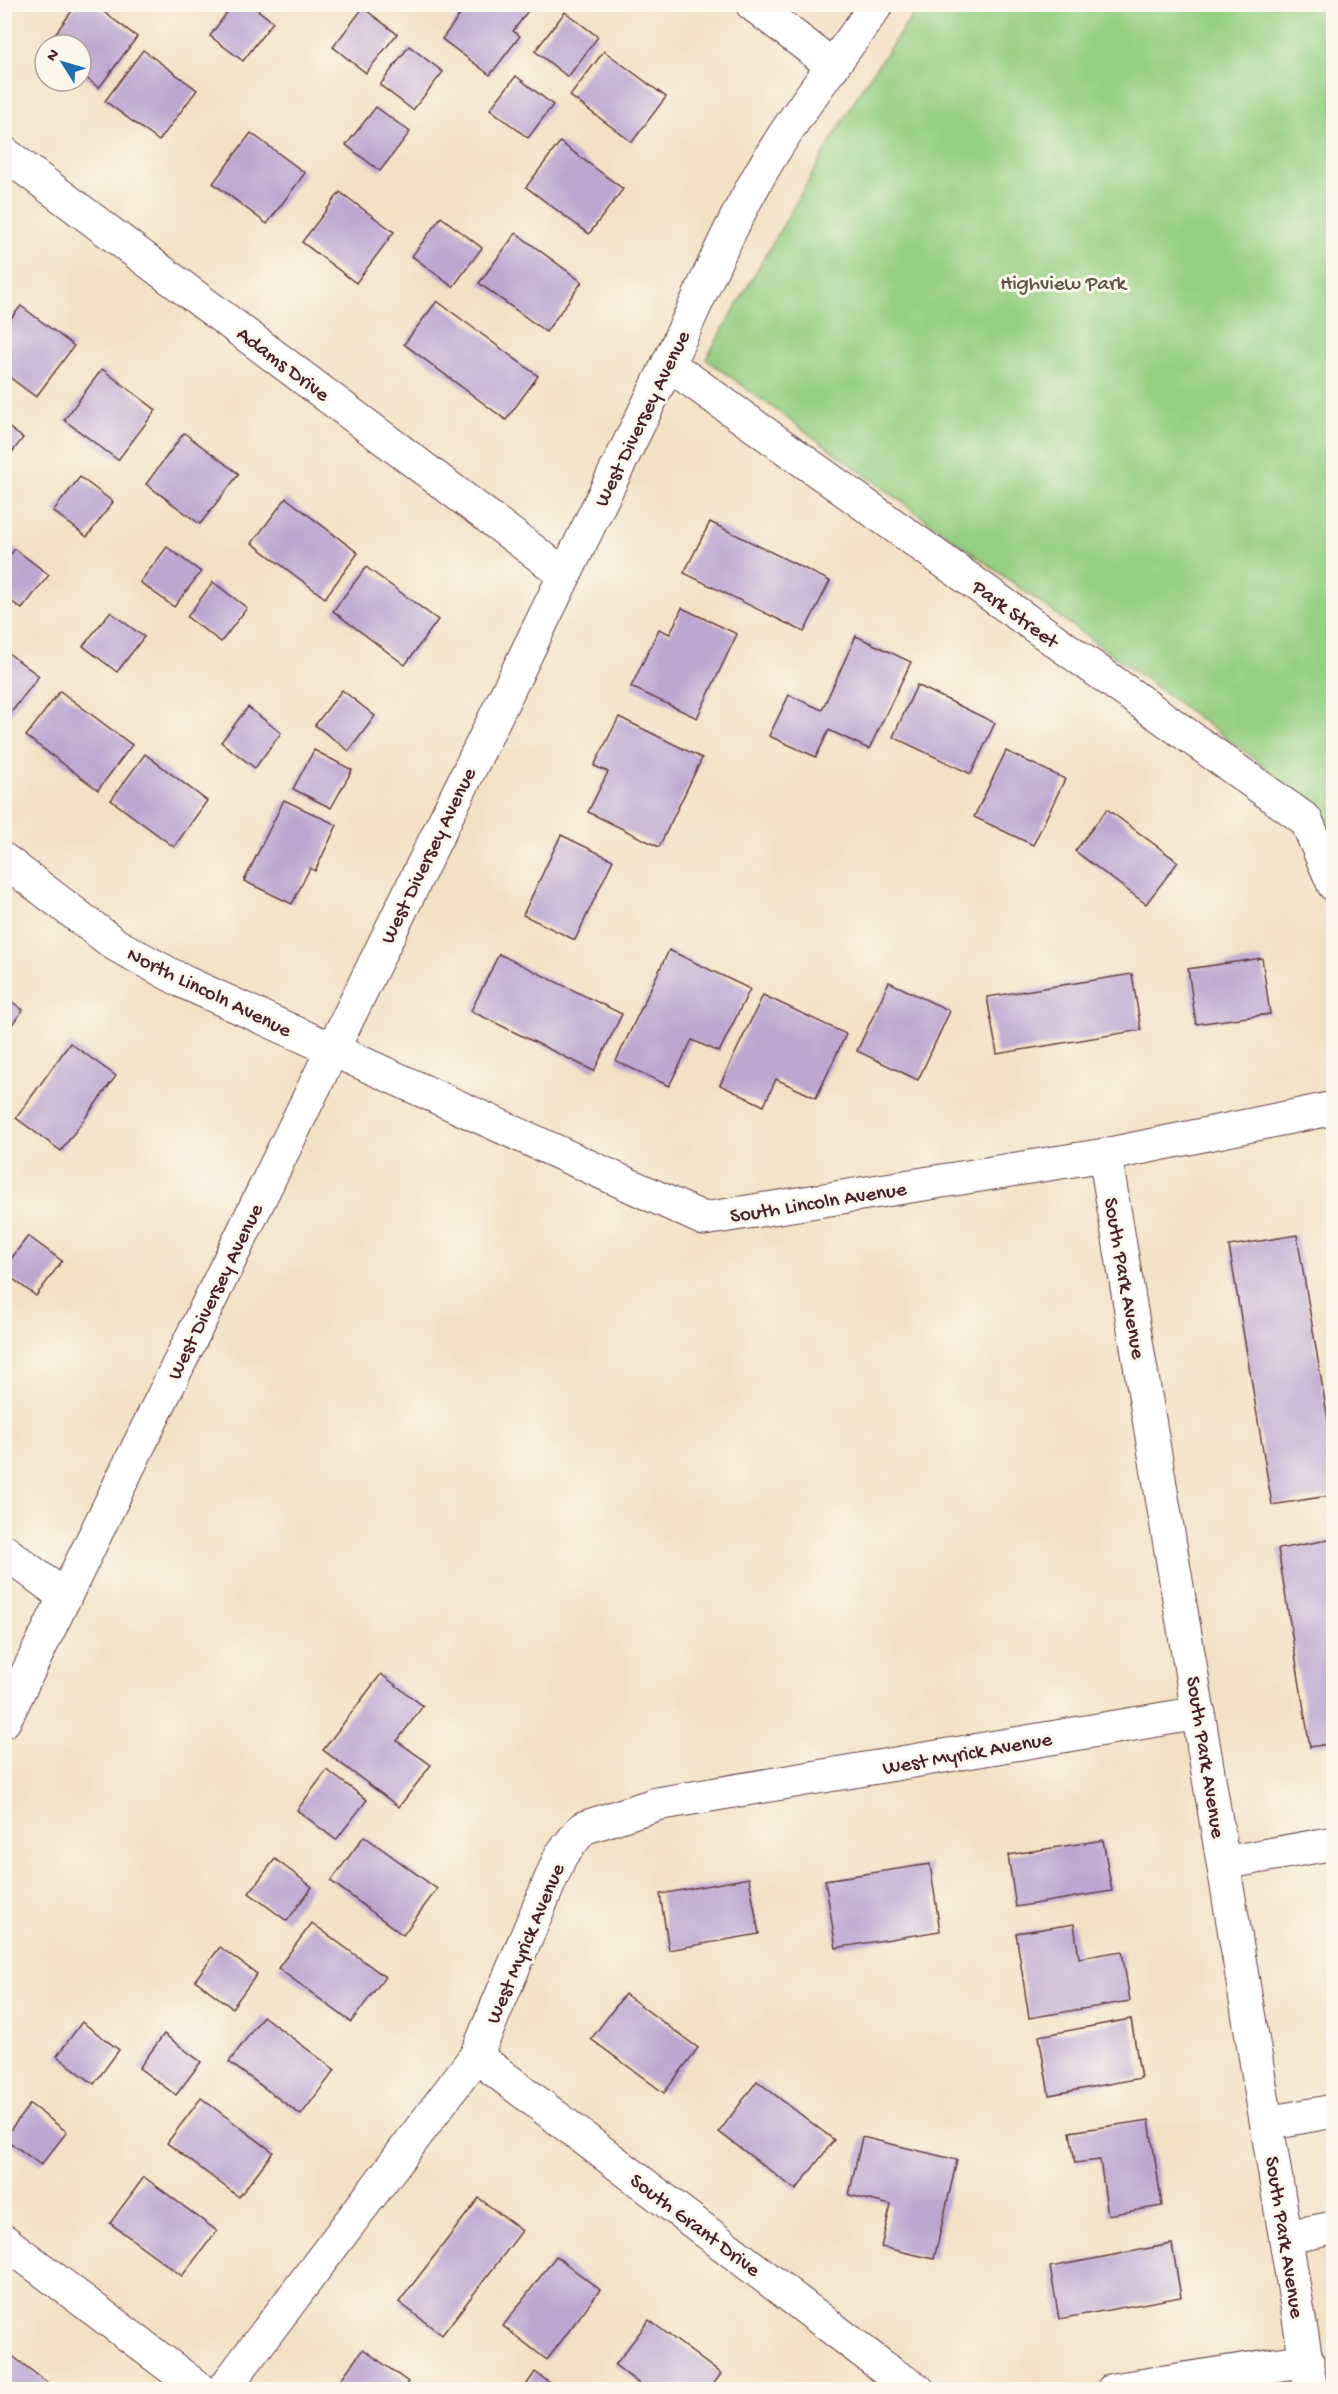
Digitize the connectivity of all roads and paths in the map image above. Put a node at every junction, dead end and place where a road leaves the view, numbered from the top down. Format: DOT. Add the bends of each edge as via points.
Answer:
graph roads {
  1 [pos="752,4"];
  2 [pos="877,4"];
  3 [pos="833,66"];
  4 [pos="4,153"];
  5 [pos="668,364"];
  6 [pos="564,574"];
  7 [pos="4,860"];
  8 [pos="1334,885"];
  9 [pos="333,1050"];
  10 [pos="1334,1108"];
  11 [pos="1105,1155"];
  12 [pos="4,1551"];
  13 [pos="65,1597"];
  14 [pos="1199,1713"];
  15 [pos="4,1721"];
  16 [pos="1334,1843"];
  17 [pos="1224,1863"];
  18 [pos="476,2056"];
  19 [pos="1334,2111"];
  20 [pos="1267,2123"];
  21 [pos="1334,2228"];
  22 [pos="1286,2237"];
  23 [pos="4,2241"];
  24 [pos="1309,2375"];
  25 [pos="201,2390"];
  26 [pos="223,2390"];
  27 [pos="918,2390"];
  28 [pos="1113,2390"];
  1 -- 3 [label="street"];
  2 -- 3 [label="street, West Diversey Avenue"];
  3 -- 5 [label="street, West Diversey Avenue" via="760,174"];
  4 -- 6 [label="street, Adams Drive"];
  5 -- 6 [label="street, West Diversey Avenue"];
  5 -- 8 [label="street, Park Street" via="1306,820"];
  6 -- 9 [label="street, West Diversey Avenue"];
  7 -- 9 [label="street, North Lincoln Avenue" via="116,945 183,981"];
  9 -- 11 [label="street, South Lincoln Avenue" via="704,1219"];
  9 -- 13 [label="street, West Diversey Avenue"];
  10 -- 11 [label="street, South Lincoln Avenue"];
  11 -- 14 [label="street, South Park Avenue"];
  12 -- 13 [label="street"];
  13 -- 15 [label="street, West Diversey Avenue"];
  14 -- 17 [label="street, South Park Avenue"];
  14 -- 18 [label="street, West Myrick Avenue" via="657,1804 584,1828 561,1855"];
  16 -- 17 [label="street"];
  17 -- 20 [label="street, South Park Avenue"];
  18 -- 26 [label="street, West Myrick Avenue"];
  18 -- 27 [label="street, South Grant Drive"];
  19 -- 20 [label="street"];
  20 -- 22 [label="street, South Park Avenue"];
  21 -- 22 [label="street"];
  22 -- 24 [label="street, South Park Avenue"];
  23 -- 25 [label="street"];
  24 -- 28 [label="street"];
}
